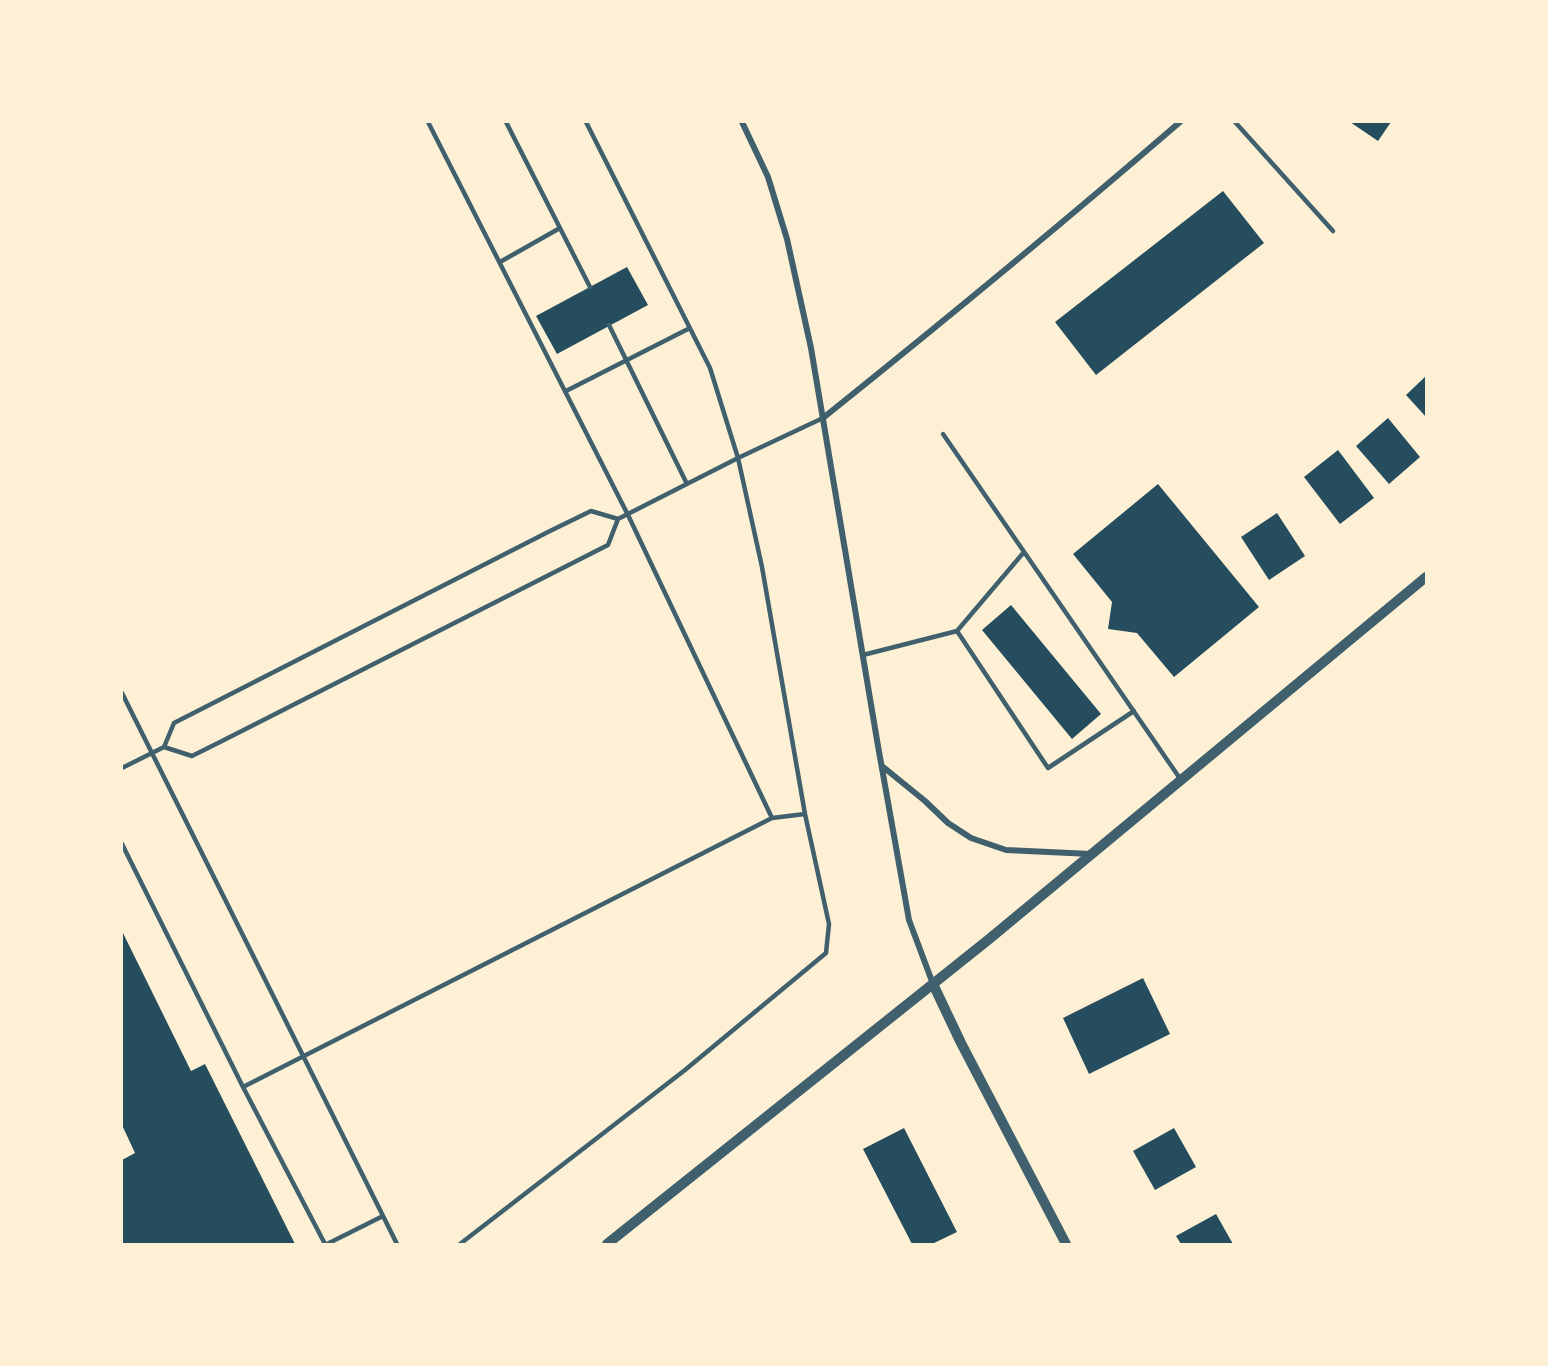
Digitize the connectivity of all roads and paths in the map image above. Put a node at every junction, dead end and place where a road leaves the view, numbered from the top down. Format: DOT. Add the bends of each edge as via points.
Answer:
graph roads {
  1 [pos="428,122"];
  2 [pos="506,122"];
  3 [pos="586,122"];
  4 [pos="742,122"];
  5 [pos="1180,122"];
  6 [pos="1235,122"];
  7 [pos="560,228"];
  8 [pos="1334,231"];
  9 [pos="500,262"];
  10 [pos="590,287"];
  11 [pos="609,325"];
  12 [pos="690,328"];
  13 [pos="626,360"];
  14 [pos="566,391"];
  15 [pos="823,418"];
  16 [pos="943,434"];
  17 [pos="738,458"];
  18 [pos="687,484"];
  19 [pos="628,514"];
  20 [pos="618,519"];
  21 [pos="1024,552"];
  22 [pos="1426,577"];
  23 [pos="957,631"];
  24 [pos="862,655"];
  25 [pos="122,693"];
  26 [pos="1134,711"];
  27 [pos="164,747"];
  28 [pos="151,754"];
  29 [pos="882,766"];
  30 [pos="122,768"];
  31 [pos="1181,780"];
  32 [pos="805,814"];
  33 [pos="772,818"];
  34 [pos="122,843"];
  35 [pos="1091,854"];
  36 [pos="933,984"];
  37 [pos="303,1056"];
  38 [pos="243,1087"];
  39 [pos="383,1216"];
  40 [pos="326,1245"];
  41 [pos="398,1245"];
  42 [pos="460,1245"];
  43 [pos="607,1245"];
  44 [pos="1066,1245"];
  1 -- 9 [label="lane"];
  2 -- 7 [label="lane"];
  3 -- 12 [label="lane"];
  4 -- 15 [label="street" via="768,177 788,239"];
  5 -- 15 [label="street"];
  6 -- 8 [label="lane"];
  7 -- 9 [label="lane"];
  7 -- 10 [label="lane"];
  9 -- 14 [label="lane"];
  11 -- 13 [label="lane"];
  12 -- 13 [label="lane"];
  12 -- 17 [label="lane" via="710,368"];
  13 -- 14 [label="lane"];
  13 -- 18 [label="lane"];
  14 -- 19 [label="lane"];
  15 -- 17 [label="lane"];
  15 -- 24 [label="street"];
  16 -- 21 [label="lane"];
  17 -- 18 [label="lane"];
  17 -- 32 [label="lane" via="762,567"];
  18 -- 19 [label="lane"];
  19 -- 20 [label="lane"];
  19 -- 33 [label="lane"];
  20 -- 27 [label="lane" via="591,511 550,531 174,723"];
  20 -- 27 [label="lane" via="608,545 224,740 192,756"];
  21 -- 23 [label="lane"];
  21 -- 26 [label="lane"];
  22 -- 31 [label="street"];
  23 -- 24 [label="lane"];
  23 -- 26 [label="lane" via="1048,768"];
  24 -- 29 [label="street"];
  25 -- 28 [label="lane"];
  26 -- 31 [label="lane"];
  27 -- 28 [label="lane"];
  28 -- 30 [label="lane"];
  28 -- 37 [label="lane"];
  29 -- 35 [label="street" via="971,838 1006,850"];
  29 -- 36 [label="street" via="909,920"];
  31 -- 35 [label="street"];
  32 -- 33 [label="lane"];
  32 -- 42 [label="lane" via="829,924 826,953 685,1070"];
  33 -- 37 [label="lane"];
  34 -- 38 [label="lane"];
  35 -- 36 [label="street"];
  36 -- 43 [label="street"];
  36 -- 44 [label="street"];
  37 -- 38 [label="lane"];
  37 -- 39 [label="lane"];
  38 -- 40 [label="lane"];
  39 -- 40 [label="lane"];
  39 -- 41 [label="lane"];
}
